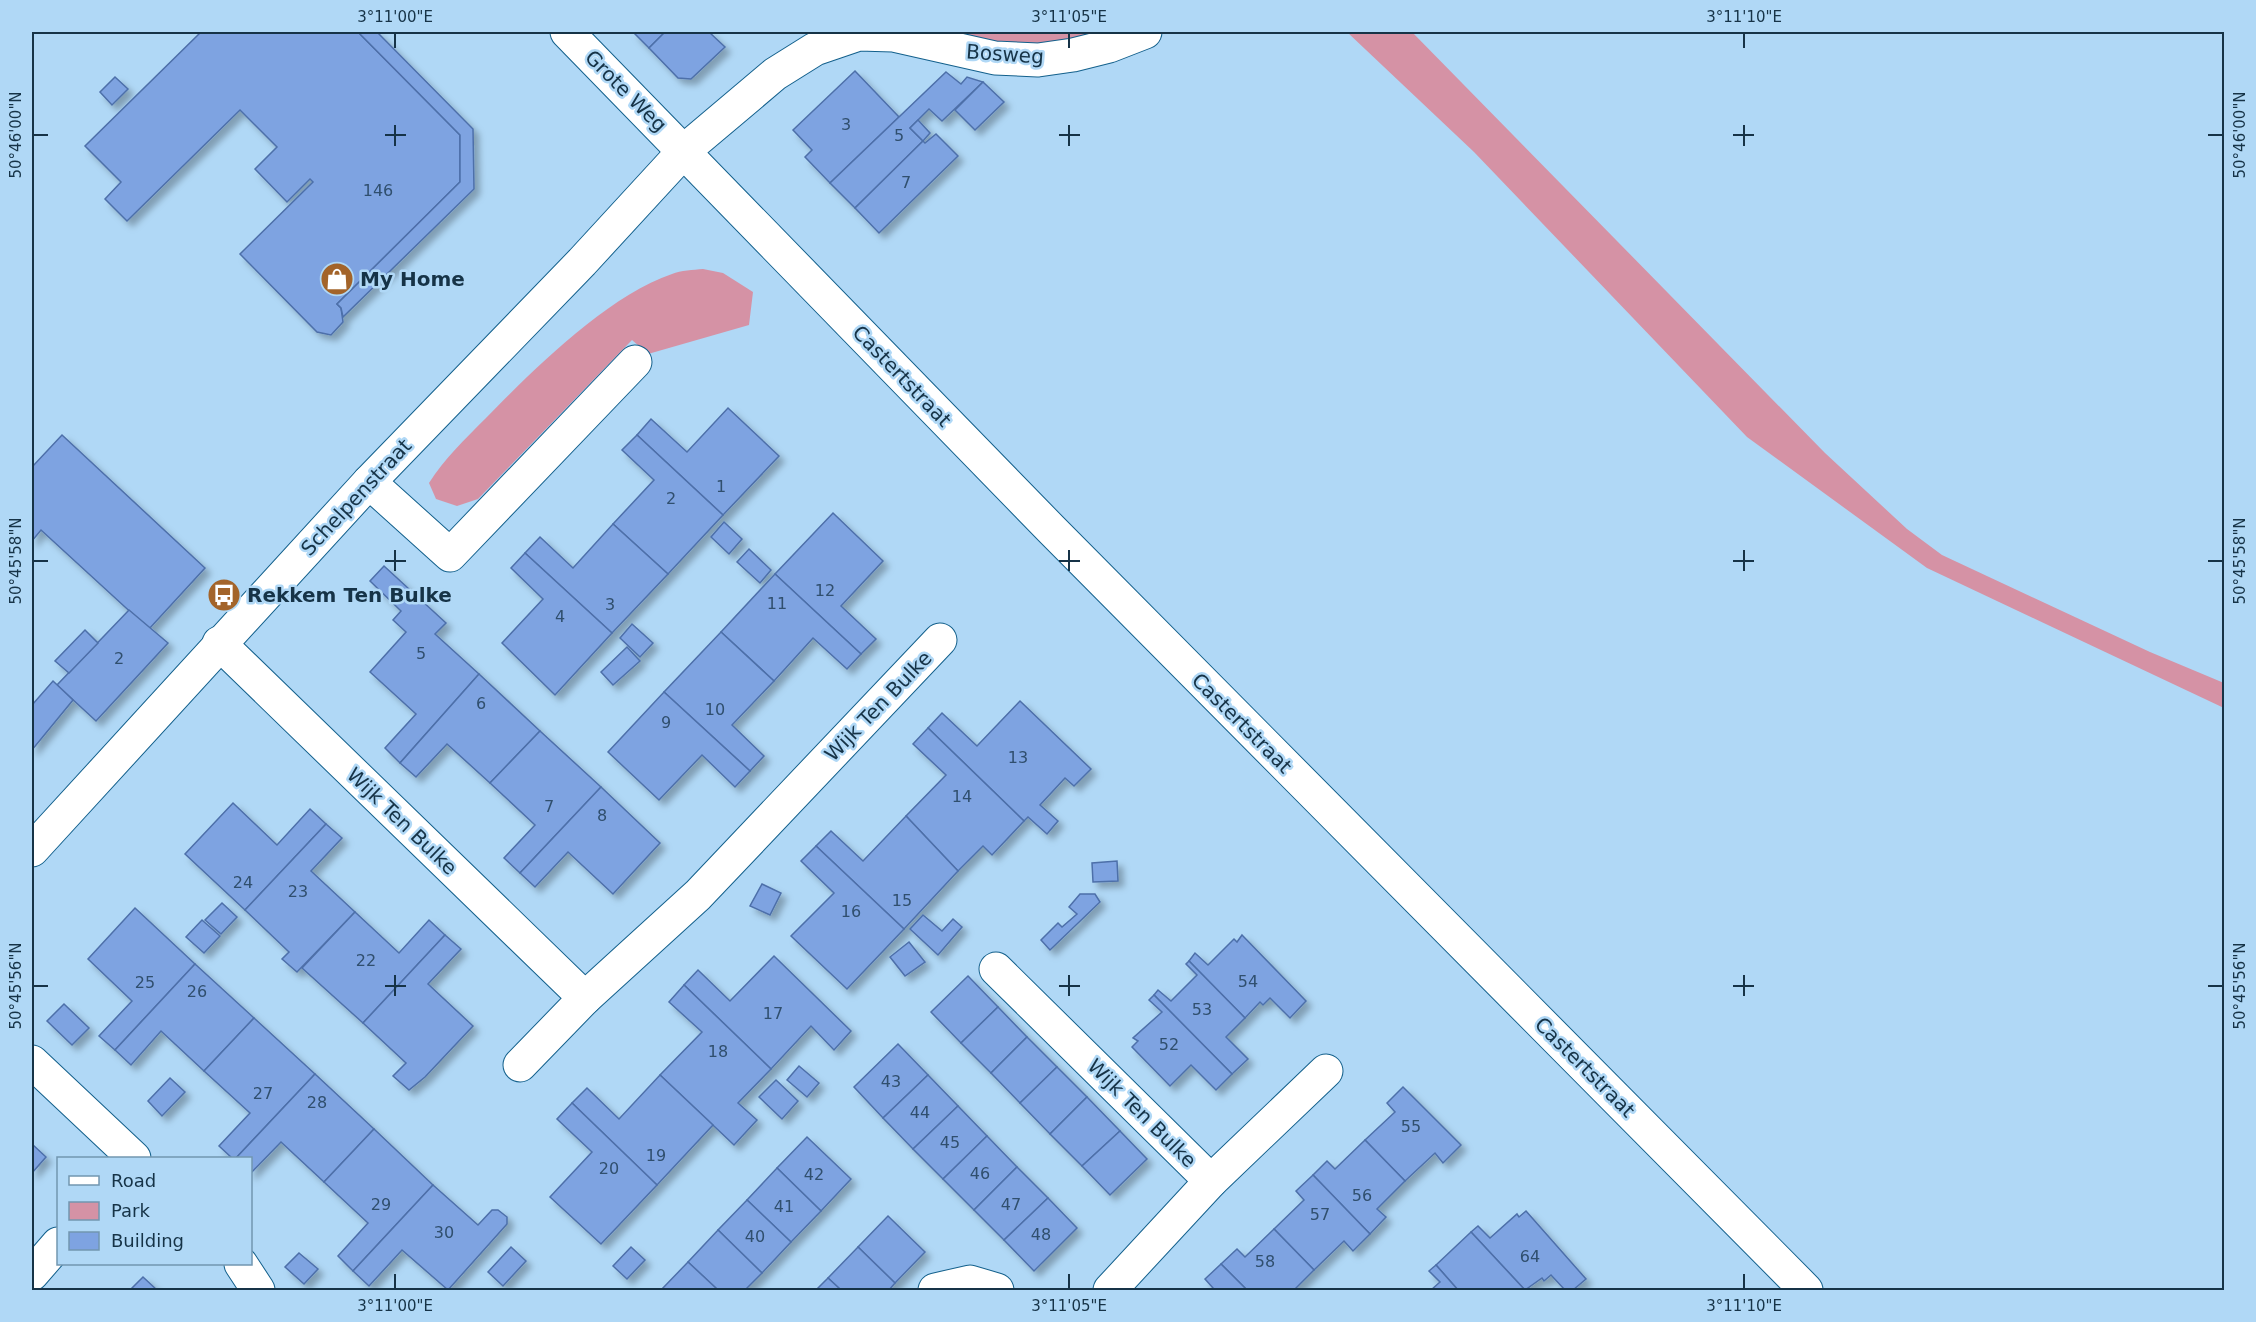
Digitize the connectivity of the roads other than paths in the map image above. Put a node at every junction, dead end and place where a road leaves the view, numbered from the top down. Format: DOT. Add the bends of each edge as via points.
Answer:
graph roads {
  1 [pos="567,32"];
  2 [pos="1145,32"];
  3 [pos="685,150"];
  4 [pos="635,362"];
  5 [pos="369,482"];
  6 [pos="940,640"];
  7 [pos="219,643"];
  8 [pos="32,850"];
  9 [pos="996,969"];
  10 [pos="585,998"];
  11 [pos="32,1062"];
  12 [pos="520,1065"];
  13 [pos="1326,1071"];
  14 [pos="133,1157"];
  15 [pos="1211,1181"];
  16 [pos="57,1245"];
  17 [pos="242,1265"];
  18 [pos="32,1274"];
  19 [pos="258,1290"];
  20 [pos="935,1290"];
  21 [pos="997,1290"];
  22 [pos="1110,1290"];
  23 [pos="1806,1290"];
  1 -- 3 [label="street, Grote Weg"];
  2 -- 3 [label="street, Bosweg" via="1108,46 1038,60 995,58 893,36 860,34 815,49 775,74"];
  3 -- 5 [label="street, Schelpenstraat"];
  3 -- 23 [label="street, Castertstraat" via="1067,546"];
  4 -- 5 [label="street" via="450,555"];
  5 -- 7 [label="street, Schelpenstraat"];
  6 -- 10 [label="street, Wijk Ten Bulke" via="698,895"];
  7 -- 8 [label="street, Schelpenstraat"];
  7 -- 10 [label="street, Wijk Ten Bulke"];
  9 -- 15 [label="street, Wijk Ten Bulke"];
  10 -- 12 [label="street, Wijk Ten Bulke"];
  11 -- 14 [label="street"];
  13 -- 15 [label="street, Wijk Ten Bulke"];
  15 -- 22 [label="street, Wijk Ten Bulke"];
  16 -- 18 [label="street"];
  17 -- 19 [label="street"];
  20 -- 21 [label="street" via="970,1282"];
}
